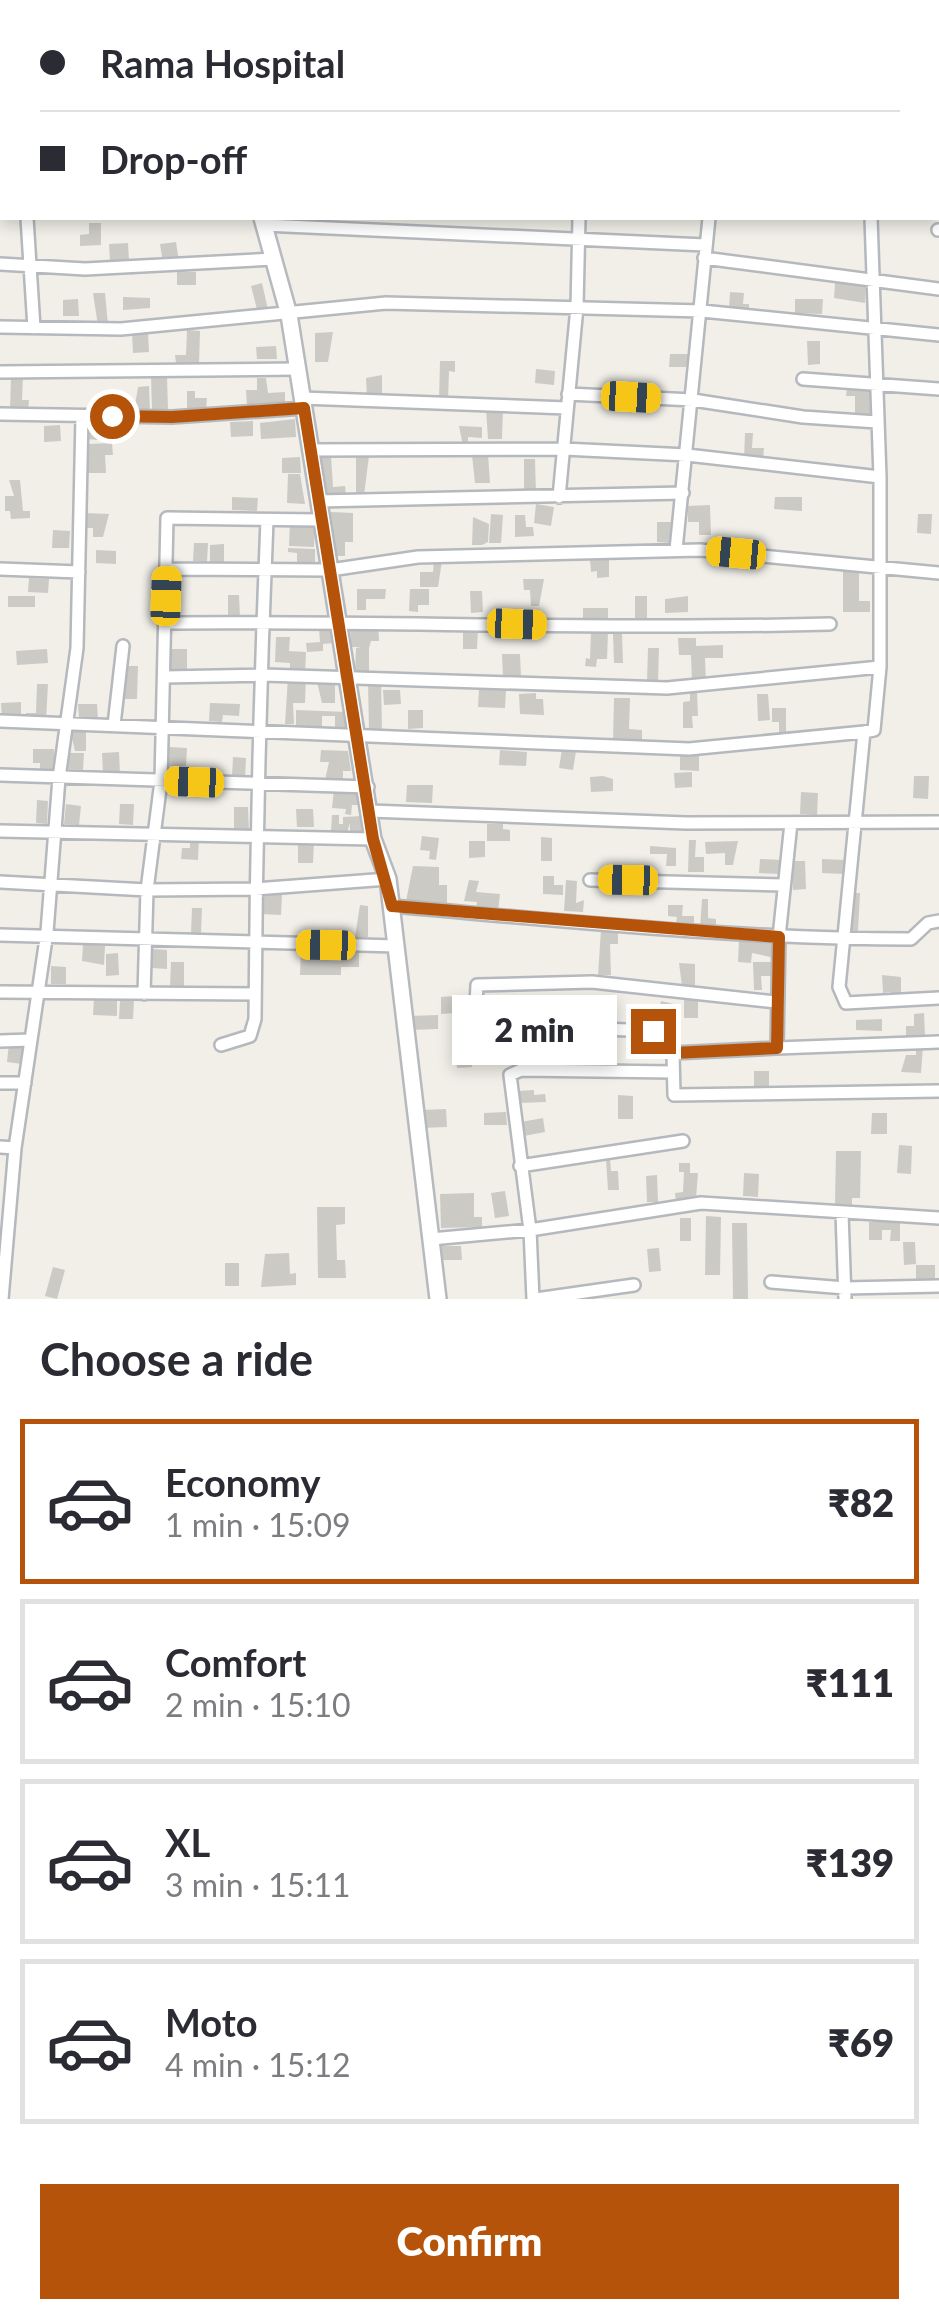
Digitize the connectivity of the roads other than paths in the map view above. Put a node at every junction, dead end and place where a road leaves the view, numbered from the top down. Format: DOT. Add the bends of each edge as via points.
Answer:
graph roads {
  1 [pos="27,220"];
  2 [pos="579,220"];
  3 [pos="709,220"];
  4 [pos="871,220"];
  5 [pos="263,221"];
  6 [pos="579,240"];
  7 [pos="705,252"];
  8 [pos="275,259"];
  9 [pos="0,264"];
  10 [pos="32,268"];
  11 [pos="871,282"];
  12 [pos="939,290"];
  13 [pos="577,308"];
  14 [pos="702,311"];
  15 [pos="289,315"];
  16 [pos="0,328"];
  17 [pos="34,328"];
  18 [pos="872,328"];
  19 [pos="939,335"];
  20 [pos="296,369"];
  21 [pos="0,372"];
  22 [pos="803,379"];
  23 [pos="877,388"];
  24 [pos="939,389"];
  25 [pos="694,400"];
  26 [pos="567,401"];
  27 [pos="303,403"];
  28 [pos="0,414"];
  29 [pos="82,416"];
  30 [pos="877,422"];
  31 [pos="564,449"];
  32 [pos="310,450"];
  33 [pos="687,455"];
  34 [pos="880,476"];
  35 [pos="682,493"];
  36 [pos="560,497"];
  37 [pos="318,501"];
  38 [pos="267,520"];
  39 [pos="322,520"];
  40 [pos="676,550"];
  41 [pos="878,564"];
  42 [pos="167,568"];
  43 [pos="0,569"];
  44 [pos="264,570"];
  45 [pos="330,570"];
  46 [pos="78,572"];
  47 [pos="939,573"];
  48 [pos="340,620"];
  49 [pos="266,622"];
  50 [pos="165,624"];
  51 [pos="830,624"];
  52 [pos="123,646"];
  53 [pos="880,667"];
  54 [pos="264,675"];
  55 [pos="164,677"];
  56 [pos="349,678"];
  57 [pos="0,722"];
  58 [pos="69,723"];
  59 [pos="114,725"];
  60 [pos="163,728"];
  61 [pos="262,731"];
  62 [pos="864,732"];
  63 [pos="360,734"];
  64 [pos="0,775"];
  65 [pos="59,778"];
  66 [pos="161,781"];
  67 [pos="261,784"];
  68 [pos="368,788"];
  69 [pos="370,811"];
  70 [pos="939,822"];
  71 [pos="791,823"];
  72 [pos="854,824"];
  73 [pos="0,831"];
  74 [pos="58,833"];
  75 [pos="155,836"];
  76 [pos="256,837"];
  77 [pos="373,839"];
  78 [pos="388,879"];
  79 [pos="590,880"];
  80 [pos="0,882"];
  81 [pos="52,885"];
  82 [pos="783,885"];
  83 [pos="255,889"];
  84 [pos="147,890"];
  85 [pos="392,906"];
  86 [pos="939,921"];
  87 [pos="0,935"];
  88 [pos="46,936"];
  89 [pos="779,937"];
  90 [pos="844,939"];
  91 [pos="146,942"];
  92 [pos="255,944"];
  93 [pos="396,946"];
  94 [pos="38,990"];
  95 [pos="0,992"];
  96 [pos="144,994"];
  97 [pos="255,994"];
  98 [pos="939,998"];
  99 [pos="776,1002"];
  100 [pos="31,1040"];
  101 [pos="0,1041"];
  102 [pos="939,1042"];
  103 [pos="220,1045"];
  104 [pos="777,1048"];
  105 [pos="673,1053"];
  106 [pos="672,1072"];
  107 [pos="0,1083"];
  108 [pos="25,1083"];
  109 [pos="939,1091"];
  110 [pos="683,1140"];
  111 [pos="0,1147"];
  112 [pos="15,1148"];
  113 [pos="520,1166"];
  114 [pos="5,1210"];
  115 [pos="842,1213"];
  116 [pos="939,1218"];
  117 [pos="530,1230"];
  118 [pos="431,1239"];
  119 [pos="771,1282"];
  120 [pos="634,1284"];
  121 [pos="939,1286"];
  122 [pos="845,1293"];
  123 [pos="2,1294"];
  124 [pos="438,1299"];
  125 [pos="534,1299"];
  1 -- 10 [label="street"];
  2 -- 6 [label="street"];
  3 -- 7 [label="street"];
  4 -- 11 [label="street"];
  5 -- 6 [label="street"];
  5 -- 8 [label="street"];
  6 -- 7 [label="street"];
  6 -- 13 [label="street"];
  7 -- 11 [label="street"];
  7 -- 14 [label="street"];
  8 -- 10 [label="street"];
  8 -- 15 [label="street"];
  9 -- 10 [label="street"];
  10 -- 17 [label="street"];
  11 -- 12 [label="street"];
  11 -- 18 [label="street"];
  13 -- 14 [label="street"];
  13 -- 15 [label="street" via="386,302"];
  13 -- 26 [label="street"];
  14 -- 18 [label="street"];
  14 -- 25 [label="street"];
  15 -- 17 [label="street" via="121,330"];
  15 -- 20 [label="street"];
  16 -- 17 [label="street"];
  18 -- 19 [label="street"];
  18 -- 23 [label="street"];
  20 -- 21 [label="street"];
  20 -- 27 [label="street"];
  22 -- 23 [label="street"];
  23 -- 24 [label="street"];
  23 -- 30 [label="street"];
  25 -- 26 [label="street"];
  25 -- 30 [label="street"];
  25 -- 33 [label="street"];
  26 -- 27 [label="street"];
  26 -- 31 [label="street"];
  27 -- 29 [label="street" via="172,417"];
  27 -- 32 [label="street"];
  28 -- 29 [label="street"];
  29 -- 46 [label="street"];
  30 -- 34 [label="street"];
  31 -- 32 [label="street"];
  31 -- 33 [label="street"];
  31 -- 36 [label="street"];
  32 -- 37 [label="street"];
  33 -- 34 [label="street"];
  33 -- 35 [label="street"];
  34 -- 41 [label="street"];
  35 -- 36 [label="street"];
  35 -- 40 [label="street"];
  36 -- 37 [label="street"];
  37 -- 39 [label="street"];
  38 -- 39 [label="street"];
  38 -- 42 [label="street" via="173,514 166,525"];
  38 -- 44 [label="street"];
  39 -- 45 [label="street"];
  40 -- 41 [label="street"];
  40 -- 45 [label="street" via="418,558"];
  41 -- 47 [label="street"];
  41 -- 53 [label="street"];
  42 -- 44 [label="street"];
  42 -- 50 [label="street"];
  43 -- 46 [label="street"];
  44 -- 45 [label="street"];
  44 -- 49 [label="street"];
  45 -- 48 [label="street"];
  46 -- 58 [label="street"];
  48 -- 49 [label="street"];
  48 -- 51 [label="street" via="689,628"];
  48 -- 56 [label="street"];
  49 -- 50 [label="street"];
  49 -- 54 [label="street"];
  50 -- 55 [label="street"];
  52 -- 59 [label="street"];
  53 -- 56 [label="street" via="667,688"];
  53 -- 62 [label="street" via="874,730"];
  54 -- 55 [label="street"];
  54 -- 56 [label="street"];
  54 -- 61 [label="street"];
  55 -- 60 [label="street"];
  56 -- 63 [label="street"];
  57 -- 58 [label="street"];
  58 -- 59 [label="street"];
  58 -- 65 [label="street"];
  59 -- 60 [label="street"];
  60 -- 61 [label="street"];
  60 -- 66 [label="street"];
  61 -- 63 [label="street"];
  61 -- 67 [label="street"];
  62 -- 63 [label="street" via="689,748"];
  62 -- 72 [label="street"];
  63 -- 68 [label="street"];
  64 -- 65 [label="street"];
  65 -- 66 [label="street"];
  65 -- 74 [label="street"];
  66 -- 67 [label="street"];
  66 -- 75 [label="street"];
  67 -- 68 [label="street"];
  67 -- 76 [label="street"];
  68 -- 69 [label="street"];
  69 -- 71 [label="street"];
  69 -- 77 [label="street"];
  70 -- 72 [label="street"];
  71 -- 72 [label="street"];
  71 -- 82 [label="street"];
  72 -- 90 [label="street"];
  73 -- 74 [label="street"];
  74 -- 75 [label="street"];
  74 -- 81 [label="street"];
  75 -- 76 [label="street"];
  75 -- 84 [label="street"];
  76 -- 77 [label="street"];
  76 -- 83 [label="street"];
  77 -- 78 [label="street"];
  78 -- 83 [label="street"];
  78 -- 85 [label="street"];
  79 -- 82 [label="street"];
  80 -- 81 [label="street"];
  81 -- 84 [label="street"];
  81 -- 88 [label="street"];
  82 -- 89 [label="street"];
  83 -- 84 [label="street"];
  83 -- 92 [label="street"];
  84 -- 91 [label="street"];
  85 -- 89 [label="street"];
  85 -- 93 [label="street"];
  86 -- 90 [label="street" via="910,939"];
  87 -- 88 [label="street"];
  88 -- 91 [label="street"];
  88 -- 94 [label="street"];
  89 -- 90 [label="street"];
  89 -- 99 [label="street"];
  90 -- 98 [label="street" via="840,987 846,1003"];
  91 -- 92 [label="street"];
  91 -- 96 [label="street"];
  92 -- 93 [label="street"];
  92 -- 97 [label="street"];
  93 -- 118 [label="street"];
  94 -- 95 [label="street"];
  94 -- 96 [label="street"];
  94 -- 100 [label="street"];
  96 -- 97 [label="street"];
  97 -- 103 [label="street" via="250,1036"];
  99 -- 104 [label="street"];
  99 -- 105 [label="street" via="592,982 477,984 476,1024 653,1031 672,1038"];
  100 -- 101 [label="street"];
  100 -- 108 [label="street"];
  102 -- 104 [label="street"];
  104 -- 105 [label="street"];
  105 -- 106 [label="street"];
  106 -- 109 [label="street" via="674,1095"];
  106 -- 113 [label="street" via="510,1075"];
  107 -- 108 [label="street"];
  108 -- 112 [label="street"];
  110 -- 113 [label="street"];
  111 -- 112 [label="street"];
  112 -- 114 [label="street"];
  113 -- 117 [label="street"];
  114 -- 123 [label="street"];
  115 -- 116 [label="street"];
  115 -- 117 [label="street" via="701,1203"];
  115 -- 122 [label="street"];
  117 -- 118 [label="street"];
  117 -- 125 [label="street"];
  118 -- 124 [label="street"];
  119 -- 122 [label="street"];
  120 -- 125 [label="street"];
  121 -- 122 [label="street"];
}
